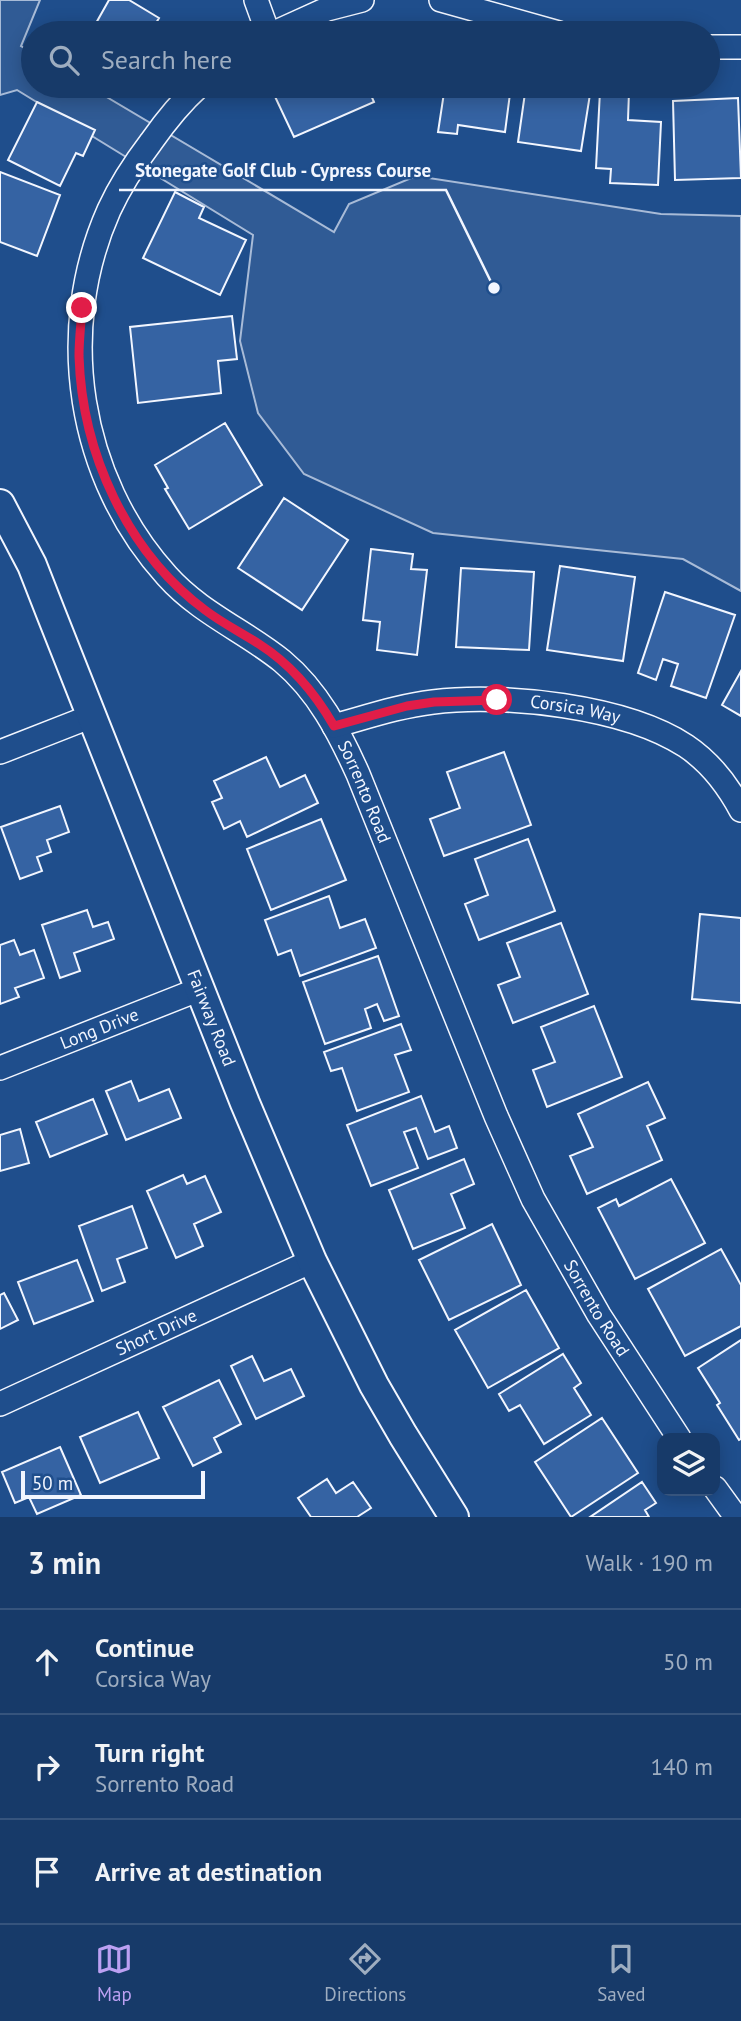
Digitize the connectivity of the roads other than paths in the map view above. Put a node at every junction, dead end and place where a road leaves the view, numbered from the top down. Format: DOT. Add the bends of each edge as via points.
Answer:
graph roads {
  1 [pos="256,0"];
  2 [pos="362,0"];
  3 [pos="441,0"];
  4 [pos="325,5"];
  5 [pos="264,21"];
  6 [pos="296,21"];
  7 [pos="516,21"];
  8 [pos="720,47"];
  9 [pos="741,47"];
  10 [pos="187,98"];
  11 [pos="0,504"];
  12 [pos="92,716"];
  13 [pos="334,726"];
  14 [pos="0,752"];
  15 [pos="741,810"];
  16 [pos="200,989"];
  17 [pos="0,1068"];
  18 [pos="312,1261"];
  19 [pos="0,1404"];
  20 [pos="676,1433"];
  21 [pos="720,1495"];
  22 [pos="454,1517"];
  23 [pos="736,1517"];
  1 -- 5 [label="street"];
  2 -- 4 [label="street"];
  3 -- 7 [label="street"];
  4 -- 6 [label="street"];
  8 -- 9 [label="street"];
  10 -- 13 [label="street, Sorrento Road" via="137,161 109,210 95,248 80,331 88,421 113,496 167,577 208,612 283,662 320,702"];
  11 -- 12 [label="street, Fairway Road" via="32,565"];
  12 -- 14 [label="street"];
  12 -- 16 [label="street, Fairway Road"];
  13 -- 15 [label="street, Corsica Way" via="407,706 465,700 529,701 604,714 665,734 704,759"];
  13 -- 20 [label="street, Sorrento Road" via="358,774 533,1199 599,1315"];
  16 -- 17 [label="street, Long Drive"];
  16 -- 18 [label="street, Fairway Road"];
  18 -- 19 [label="street, Short Drive"];
  18 -- 22 [label="street, Fairway Road" via="374,1385"];
  21 -- 23 [label="street"];
}
